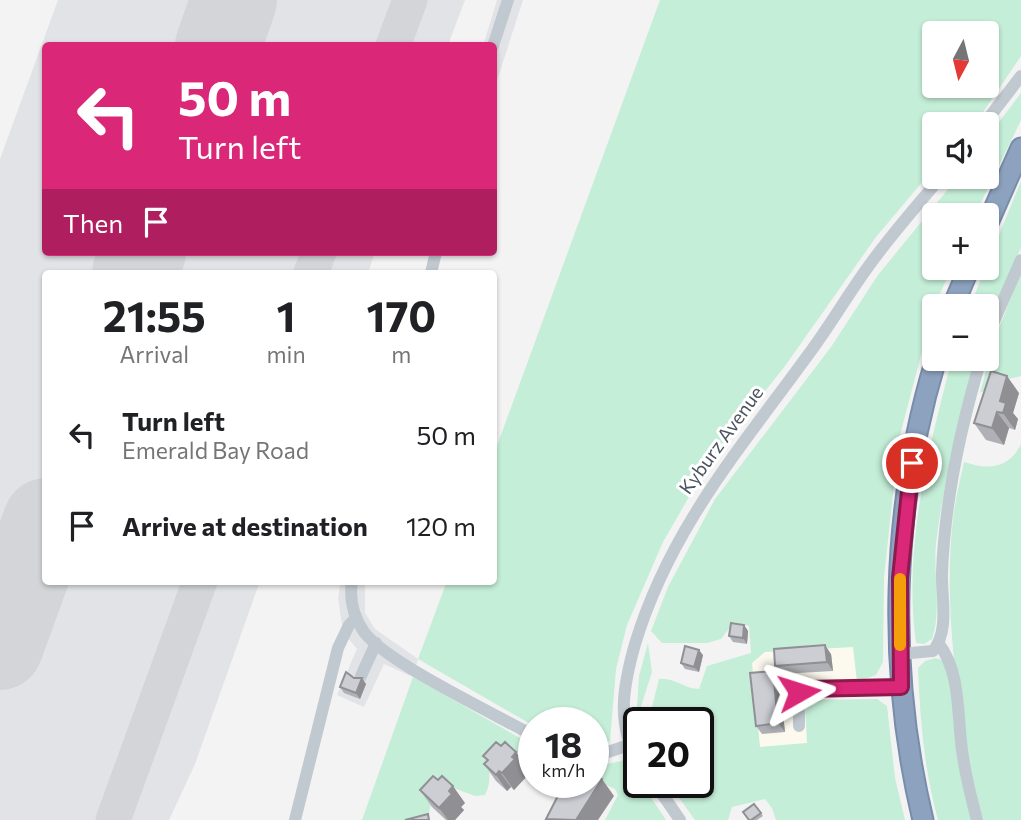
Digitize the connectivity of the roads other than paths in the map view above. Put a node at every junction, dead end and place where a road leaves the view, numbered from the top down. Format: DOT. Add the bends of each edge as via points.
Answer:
graph roads {
  1 [pos="508,0"];
  2 [pos="494,42"];
  3 [pos="1021,76"];
  4 [pos="993,112"];
  5 [pos="1021,148"];
  6 [pos="931,189"];
  7 [pos="997,203"];
  8 [pos="1021,260"];
  9 [pos="999,310"];
  10 [pos="933,371"];
  11 [pos="977,371"];
  12 [pos="352,585"];
  13 [pos="356,618"];
  14 [pos="376,643"];
  15 [pos="939,644"];
  16 [pos="900,654"];
  17 [pos="361,676"];
  18 [pos="901,687"];
  19 [pos="624,707"];
  20 [pos="799,726"];
  21 [pos="518,727"];
  22 [pos="665,798"];
  23 [pos="295,820"];
  24 [pos="680,820"];
  25 [pos="923,820"];
  26 [pos="978,820"];
  1 -- 2 [label="street"];
  3 -- 4 [label="street"];
  5 -- 7 [label="highway"];
  6 -- 19 [label="street, Kyburz Avenue" via="868,267 721,470 679,536 652,595 630,662"];
  8 -- 9 [label="street"];
  10 -- 16 [label="highway" via="906,504"];
  11 -- 15 [label="street" via="944,531 943,635"];
  12 -- 13 [label="street"];
  13 -- 14 [label="street"];
  13 -- 23 [label="street" via="338,648"];
  14 -- 17 [label="street"];
  14 -- 21 [label="street"];
  15 -- 16 [label="street" via="933,651"];
  15 -- 26 [label="street" via="949,657 955,680 962,754"];
  16 -- 18 [label="highway"];
  18 -- 20 [label="street" via="805,689 797,701"];
  18 -- 25 [label="highway"];
  22 -- 24 [label="street"];
}
